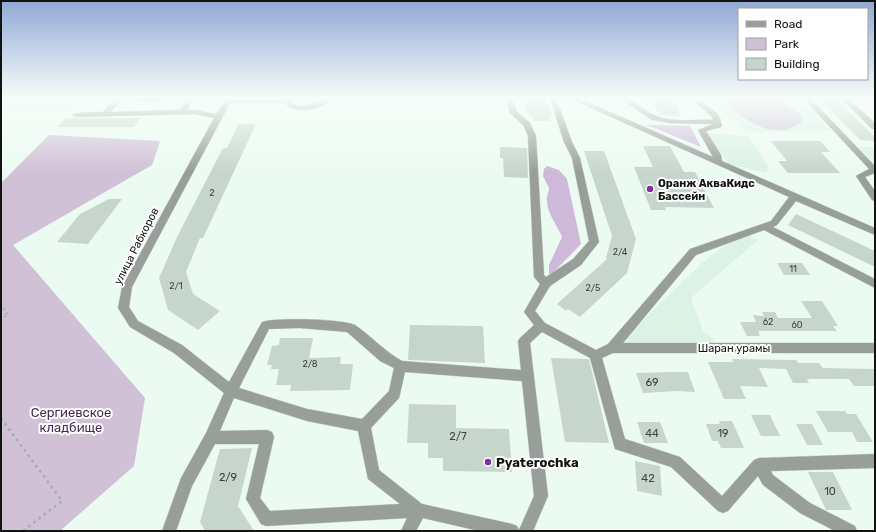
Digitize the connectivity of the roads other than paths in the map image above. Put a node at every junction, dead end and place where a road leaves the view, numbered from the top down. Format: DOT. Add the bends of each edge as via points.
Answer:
graph roads {
  1 [pos="718,122"];
  2 [pos="215,123"];
  3 [pos="525,123"];
  4 [pos="561,123"];
  5 [pos="629,123"];
  6 [pos="829,123"];
  7 [pos="718,162"];
  8 [pos="874,170"];
  9 [pos="795,196"];
  10 [pos="875,198"];
  11 [pos="764,226"];
  12 [pos="875,232"];
  13 [pos="546,283"];
  14 [pos="875,284"];
  15 [pos="541,326"];
  16 [pos="612,348"];
  17 [pos="875,348"];
  18 [pos="595,355"];
  19 [pos="400,366"];
  20 [pos="529,376"];
  21 [pos="231,391"];
  22 [pos="364,426"];
  23 [pos="211,438"];
  24 [pos="875,461"];
  25 [pos="759,465"];
  26 [pos="419,510"];
  27 [pos="169,531"];
  28 [pos="408,531"];
  29 [pos="512,531"];
  30 [pos="526,531"];
  31 [pos="850,531"];
  1 -- 7 [label="street" via="702,130 717,155"];
  2 -- 21 [label="street, улица Рабкоров" via="126,287 122,308 134,324 178,349"];
  3 -- 13 [label="street" via="532,136 539,277"];
  4 -- 13 [label="street" via="576,158 594,242 577,262"];
  5 -- 7 [label="street"];
  6 -- 8 [label="street"];
  7 -- 9 [label="street"];
  8 -- 10 [label="street" via="860,176"];
  9 -- 11 [label="street" via="774,223"];
  9 -- 12 [label="street"];
  11 -- 14 [label="street"];
  11 -- 16 [label="street" via="692,252"];
  13 -- 15 [label="street" via="529,312"];
  15 -- 18 [label="street"];
  15 -- 20 [label="street" via="524,341"];
  16 -- 17 [label="street, Шаран урамы"];
  16 -- 18 [label="street, Шаран урамы"];
  18 -- 25 [label="street" via="620,444 675,462 723,506"];
  19 -- 20 [label="street"];
  19 -- 21 [label="street" via="384,357 350,328 300,323 266,324"];
  19 -- 22 [label="street" via="395,394"];
  20 -- 30 [label="street" via="541,496"];
  21 -- 22 [label="street" via="307,415"];
  21 -- 23 [label="street"];
  22 -- 26 [label="street" via="373,474"];
  23 -- 26 [label="street" via="267,437 253,499 266,519"];
  23 -- 27 [label="street" via="186,483"];
  24 -- 25 [label="street"];
  25 -- 31 [label="street" via="768,480 805,508"];
  26 -- 28 [label="street"];
  26 -- 29 [label="street"];
}
